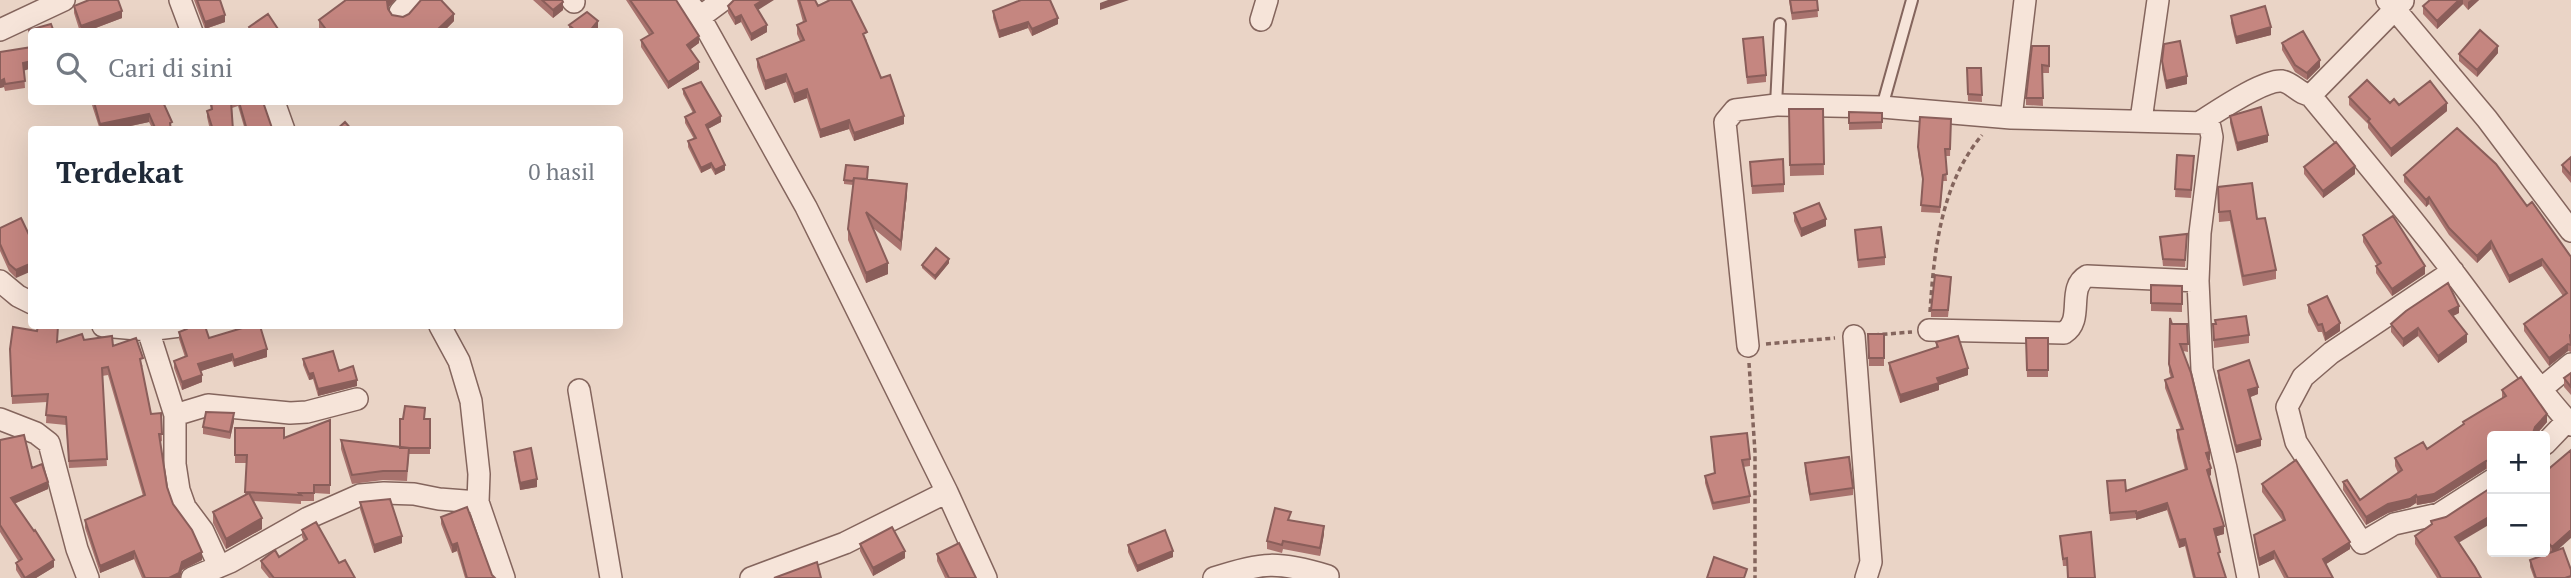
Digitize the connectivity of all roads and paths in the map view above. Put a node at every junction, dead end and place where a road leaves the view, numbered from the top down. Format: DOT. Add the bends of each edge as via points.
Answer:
graph roads {
  1 [pos="64,0"];
  2 [pos="180,0"];
  3 [pos="686,0"];
  4 [pos="723,0"];
  5 [pos="1912,0"];
  6 [pos="2025,0"];
  7 [pos="2158,0"];
  8 [pos="2395,3"];
  9 [pos="700,17"];
  10 [pos="1780,24"];
  11 [pos="190,28"];
  12 [pos="0,30"];
  13 [pos="2310,95"];
  14 [pos="275,105"];
  15 [pos="1776,105"];
  16 [pos="1882,107"];
  17 [pos="2002,117"];
  18 [pos="2141,120"];
  19 [pos="2200,122"];
  20 [pos="283,126"];
  21 [pos="2571,231"];
  22 [pos="2453,271"];
  23 [pos="0,281"];
  24 [pos="2198,281"];
  25 [pos="28,301"];
  26 [pos="137,329"];
  27 [pos="156,329"];
  28 [pos="442,329"];
  29 [pos="148,330"];
  30 [pos="1929,330"];
  31 [pos="1854,336"];
  32 [pos="1748,346"];
  33 [pos="2571,364"];
  34 [pos="579,390"];
  35 [pos="2540,390"];
  36 [pos="357,399"];
  37 [pos="175,415"];
  38 [pos="0,419"];
  39 [pos="2569,423"];
  40 [pos="2550,440"];
  41 [pos="2487,483"];
  42 [pos="947,492"];
  43 [pos="478,502"];
  44 [pos="231,569"];
  45 [pos="1253,572"];
  46 [pos="82,576"];
  47 [pos="1328,576"];
  48 [pos="192,578"];
  49 [pos="504,578"];
  50 [pos="611,578"];
  51 [pos="751,578"];
  52 [pos="986,578"];
  53 [pos="1214,578"];
  54 [pos="1755,578"];
  55 [pos="1866,578"];
  56 [pos="2248,578"];
  1 -- 12 [label="street"];
  2 -- 11 [label="street"];
  3 -- 9 [label="street"];
  4 -- 9 [label="street"];
  5 -- 16 [label="lane"];
  6 -- 17 [label="street"];
  7 -- 18 [label="street"];
  8 -- 13 [label="street"];
  8 -- 21 [label="street"];
  9 -- 42 [label="street" via="806,207"];
  10 -- 15 [label="lane"];
  13 -- 19 [label="street" via="2276,81"];
  13 -- 22 [label="street"];
  14 -- 20 [label="street"];
  15 -- 16 [label="street"];
  15 -- 32 [label="street" via="1735,110 1725,122"];
  16 -- 17 [label="street"];
  17 -- 18 [label="street"];
  17 -- 30 [label="path" via="1964,159 1948,196 1936,251"];
  18 -- 19 [label="street"];
  19 -- 24 [label="street" via="2209,125 2212,137 2202,202"];
  22 -- 35 [label="street"];
  22 -- 41 [label="street" via="2331,353 2303,377 2287,407 2296,442 2361,543 2394,524 2439,514"];
  23 -- 25 [label="street"];
  24 -- 30 [label="street" via="2087,276 2077,288 2074,322 2064,333"];
  24 -- 56 [label="street" via="2202,369"];
  26 -- 29 [label="street"];
  27 -- 29 [label="street"];
  28 -- 43 [label="street" via="459,361 471,401"];
  29 -- 37 [label="street"];
  30 -- 31 [label="path"];
  31 -- 32 [label="path"];
  31 -- 55 [label="street" via="1871,562"];
  32 -- 54 [label="path" via="1755,452"];
  33 -- 35 [label="street"];
  34 -- 50 [label="street"];
  35 -- 39 [label="street"];
  36 -- 37 [label="street" via="307,412 208,405"];
  37 -- 44 [label="street" via="175,464 185,507"];
  38 -- 46 [label="street" via="49,443"];
  39 -- 40 [label="street"];
  42 -- 51 [label="street" via="845,543"];
  42 -- 52 [label="street"];
  43 -- 44 [label="street" via="384,492 360,495 308,518"];
  43 -- 49 [label="street"];
  44 -- 48 [label="street"];
  45 -- 47 [label="street" via="1272,564"];
  45 -- 53 [label="street"];
}
